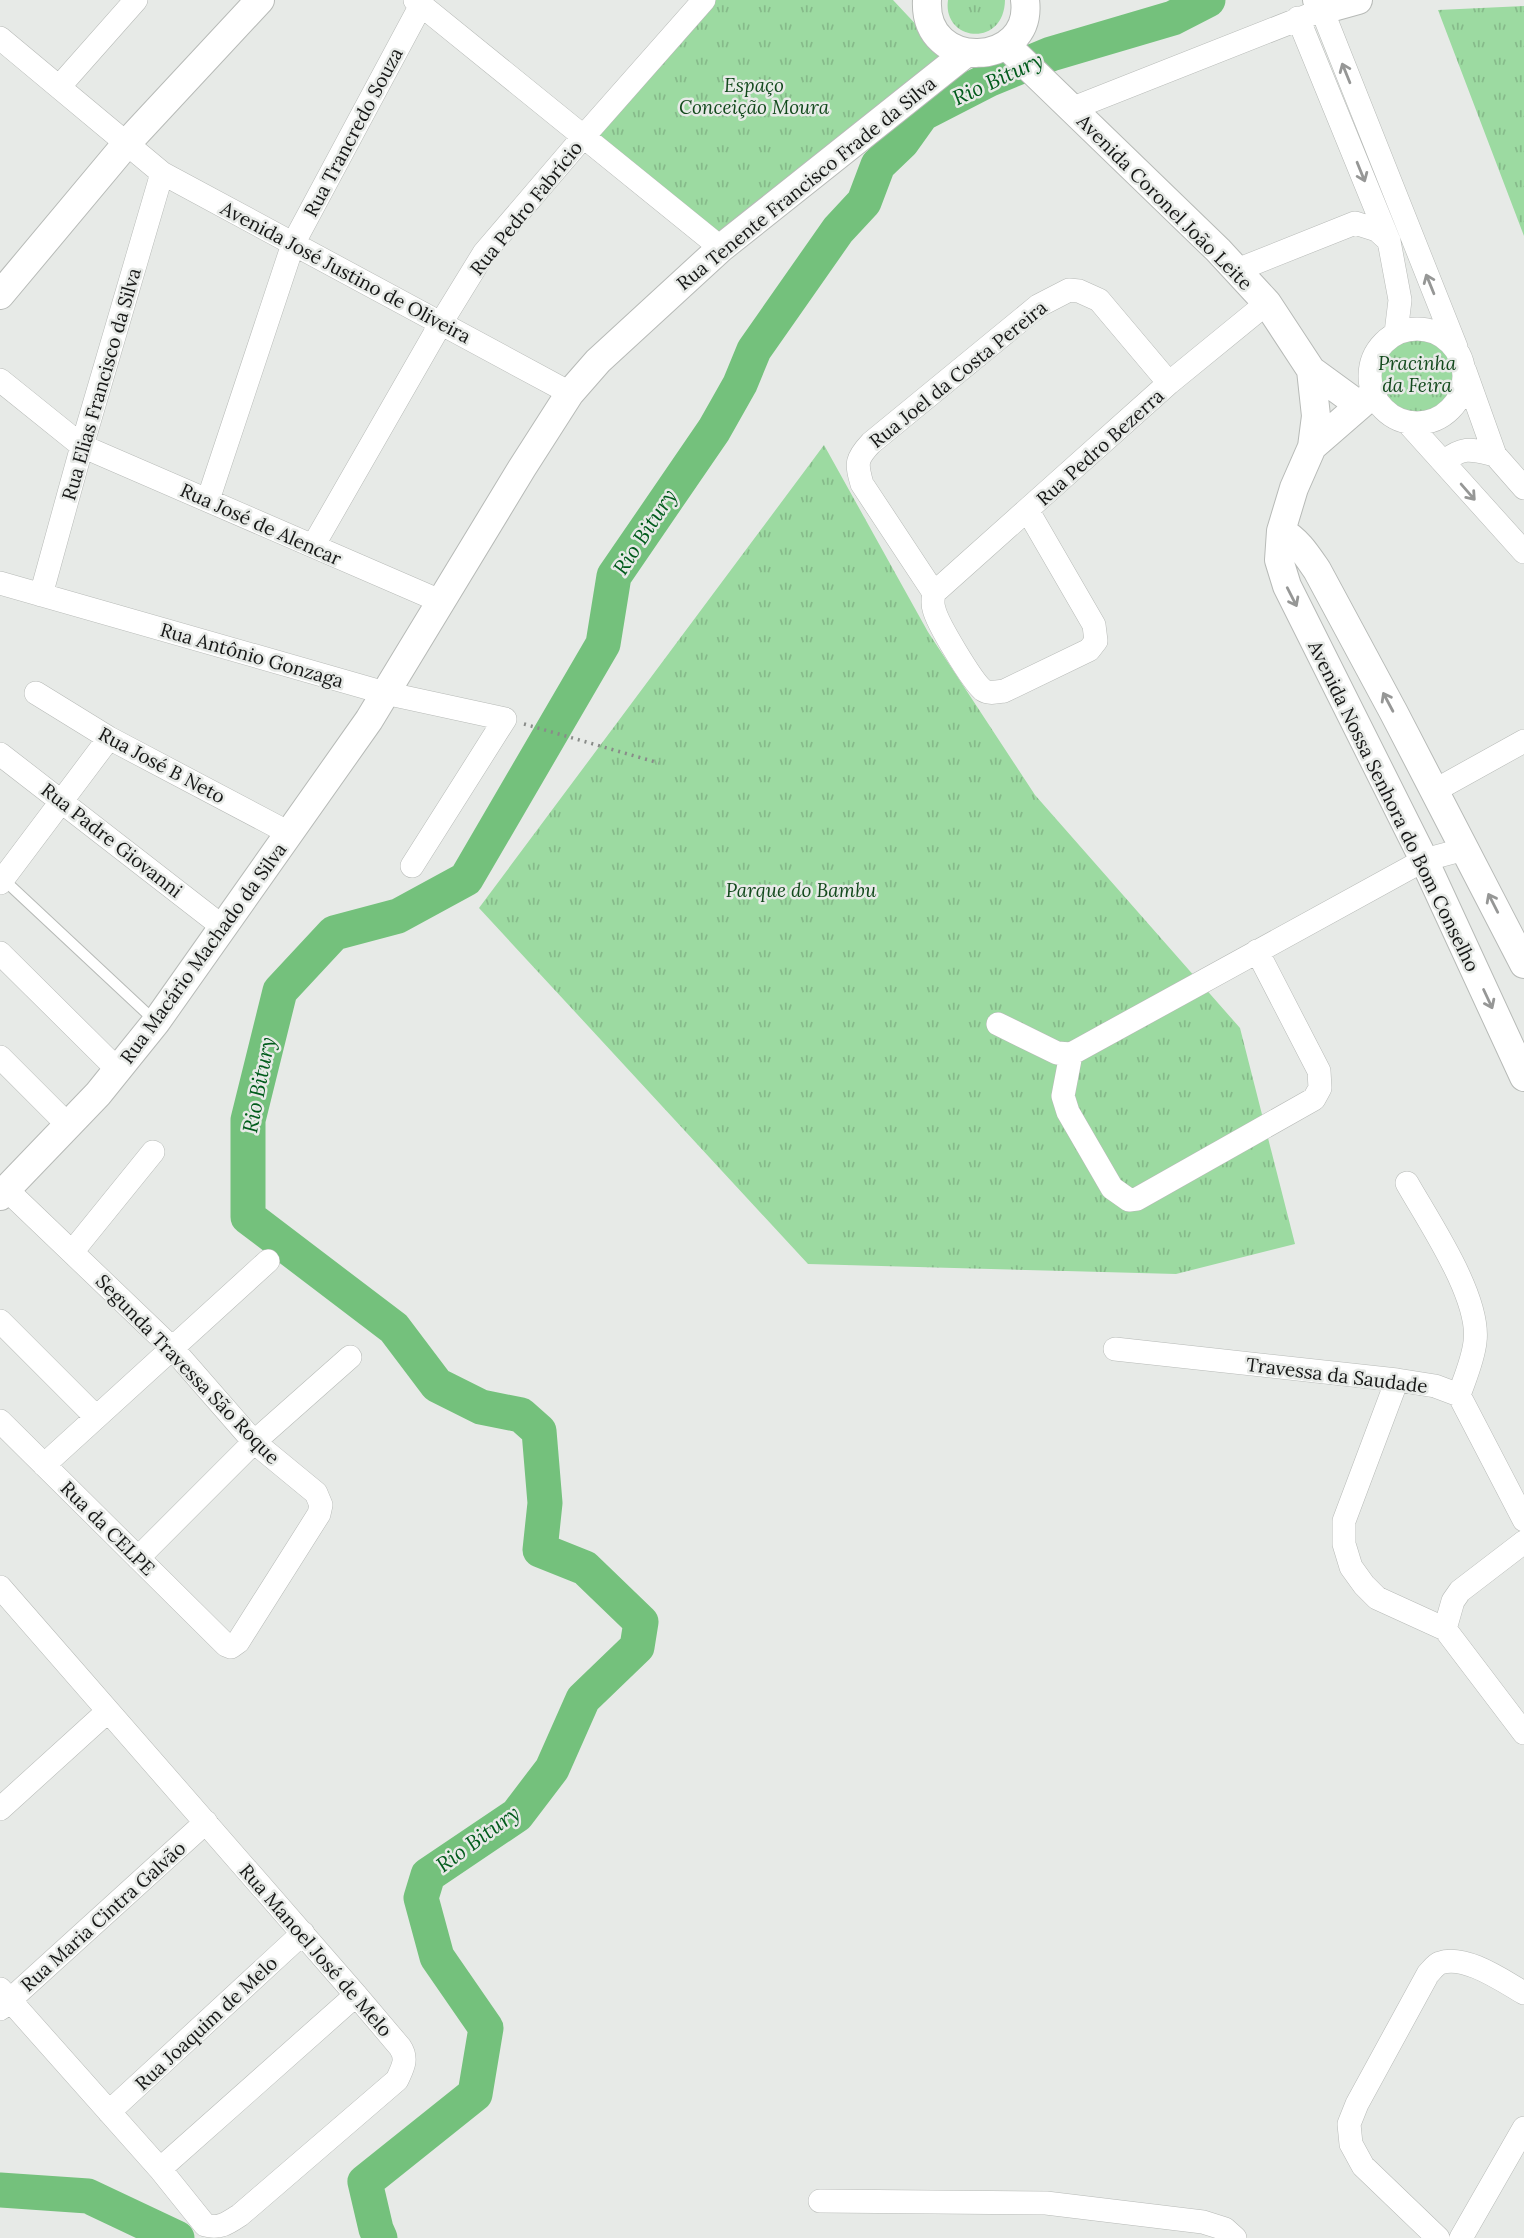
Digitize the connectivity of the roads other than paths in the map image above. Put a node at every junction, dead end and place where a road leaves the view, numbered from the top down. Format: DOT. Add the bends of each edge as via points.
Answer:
graph roads {
  1 [pos="136,0"];
  2 [pos="260,0"];
  3 [pos="705,0"];
  4 [pos="1358,0"];
  5 [pos="418,2"];
  6 [pos="1033,2"];
  7 [pos="923,3"];
  8 [pos="1312,9"];
  9 [pos="0,38"];
  10 [pos="1011,50"];
  11 [pos="966,53"];
  12 [pos="60,87"];
  13 [pos="1064,102"];
  14 [pos="584,136"];
  15 [pos="127,143"];
  16 [pos="162,173"];
  17 [pos="1389,240"];
  18 [pos="293,244"];
  19 [pos="721,248"];
  20 [pos="1237,270"];
  21 [pos="0,295"];
  22 [pos="1267,303"];
  23 [pos="441,323"];
  24 [pos="1396,333"];
  25 [pos="1456,347"];
  26 [pos="1311,370"];
  27 [pos="1465,370"];
  28 [pos="0,380"];
  29 [pos="1169,383"];
  30 [pos="570,393"];
  31 [pos="1366,399"];
  32 [pos="1407,422"];
  33 [pos="82,446"];
  34 [pos="1312,447"];
  35 [pos="1494,455"];
  36 [pos="1443,462"];
  37 [pos="1524,488"];
  38 [pos="208,500"];
  39 [pos="1028,511"];
  40 [pos="1281,531"];
  41 [pos="313,546"];
  42 [pos="1524,552"];
  43 [pos="0,583"];
  44 [pos="934,593"];
  45 [pos="41,595"];
  46 [pos="440,601"];
  47 [pos="36,693"];
  48 [pos="385,693"];
  49 [pos="109,738"];
  50 [pos="1524,741"];
  51 [pos="0,754"];
  52 [pos="1434,791"];
  53 [pos="62,802"];
  54 [pos="289,833"];
  55 [pos="1465,849"];
  56 [pos="1424,860"];
  57 [pos="412,866"];
  58 [pos="2,881"];
  59 [pos="223,927"];
  60 [pos="1257,951"];
  61 [pos="0,953"];
  62 [pos="1524,964"];
  63 [pos="156,1022"];
  64 [pos="998,1024"];
  65 [pos="1070,1054"];
  66 [pos="0,1057"];
  67 [pos="118,1070"];
  68 [pos="1524,1077"];
  69 [pos="69,1126"];
  70 [pos="153,1152"];
  71 [pos="1408,1183"];
  72 [pos="3,1193"];
  73 [pos="72,1252"];
  74 [pos="268,1261"];
  75 [pos="0,1321"];
  76 [pos="172,1348"];
  77 [pos="1115,1349"];
  78 [pos="350,1357"];
  79 [pos="1397,1380"];
  80 [pos="1459,1395"];
  81 [pos="96,1418"];
  82 [pos="0,1421"];
  83 [pos="254,1442"];
  84 [pos="44,1465"];
  85 [pos="1524,1520"];
  86 [pos="1524,1542"];
  87 [pos="138,1558"];
  88 [pos="3,1598"];
  89 [pos="1445,1629"];
  90 [pos="215,1636"];
  91 [pos="108,1711"];
  92 [pos="1524,1733"];
  93 [pos="0,1809"];
  94 [pos="206,1822"];
  95 [pos="303,1933"];
  96 [pos="1524,1993"];
  97 [pos="356,1995"];
  98 [pos="3,1999"];
  99 [pos="109,2112"];
  100 [pos="1524,2127"];
  101 [pos="160,2169"];
  102 [pos="820,2201"];
  103 [pos="1235,2238"];
  104 [pos="1438,2238"];
  105 [pos="1461,2238"];
  1 -- 12 [label="street"];
  2 -- 15 [label="street"];
  3 -- 14 [label="street, Rua Pedro Fabrício"];
  4 -- 8 [label="street"];
  5 -- 14 [label="street"];
  5 -- 18 [label="street, Rua Trancredo Souza"];
  6 -- 10 [label="street"];
  7 -- 11 [label="street" via="939,37"];
  8 -- 13 [label="street"];
  8 -- 17 [label="street, one-way"];
  25 -- 8 [label="street, one-way"];
  9 -- 12 [label="street, Avenida José Justino de Oliveira"];
  10 -- 11 [label="street"];
  10 -- 13 [label="street, Avenida Coronel João Leite"];
  11 -- 19 [label="street, Rua Tenente Francisco Frade da Silva"];
  12 -- 15 [label="street, Avenida José Justino de Oliveira"];
  13 -- 20 [label="street, Avenida Coronel João Leite"];
  14 -- 19 [label="street"];
  14 -- 23 [label="street, Rua Pedro Fabrício" via="484,253"];
  15 -- 16 [label="street, Avenida José Justino de Oliveira"];
  15 -- 21 [label="street"];
  16 -- 18 [label="street, Avenida José Justino de Oliveira"];
  16 -- 33 [label="street, Rua Elias Francisco da Silva"];
  17 -- 20 [label="street" via="1355,223"];
  17 -- 24 [label="street" via="1400,300"];
  18 -- 23 [label="street, Avenida José Justino de Oliveira"];
  18 -- 38 [label="street, Rua Trancredo Souza"];
  19 -- 30 [label="street, Rua Tenente Francisco Frade da Silva" via="598,361"];
  20 -- 22 [label="street, Avenida Coronel João Leite"];
  22 -- 26 [label="street, Avenida Coronel João Leite"];
  22 -- 29 [label="street, Rua Pedro Bezerra"];
  23 -- 30 [label="street, Avenida José Justino de Oliveira"];
  23 -- 41 [label="street, Rua Pedro Fabrício"];
  24 -- 25 [label="street" via="1409,329 1435,332"];
  24 -- 31 [label="street" via="1377,350"];
  25 -- 27 [label="street"];
  26 -- 31 [label="street, Avenida Coronel João Leite"];
  26 -- 34 [label="street, Avenida Coronel João Leite" via="1316,416"];
  27 -- 32 [label="street" via="1464,388 1456,405 1434,420"];
  27 -- 35 [label="street"];
  28 -- 33 [label="street, Rua José de Alencar"];
  29 -- 39 [label="street, Rua Pedro Bezerra"];
  29 -- 44 [label="street, Rua Joel da Costa Pereira" via="1099,300 1069,290 1038,306 871,443 857,467 862,484"];
  30 -- 46 [label="street, Rua Tenente Francisco Frade da Silva"];
  31 -- 32 [label="street"];
  31 -- 34 [label="street, Avenida Nossa Senhora do Bom Conselho"];
  32 -- 36 [label="street"];
  33 -- 38 [label="street, Rua José de Alencar"];
  33 -- 45 [label="street, Rua Elias Francisco da Silva"];
  34 -- 40 [label="street, Avenida Nossa Senhora do Bom Conselho"];
  35 -- 36 [label="street" via="1470,449"];
  35 -- 37 [label="street"];
  36 -- 42 [label="street, one-way"];
  38 -- 41 [label="street, Rua José de Alencar"];
  39 -- 44 [label="street, Rua Pedro Bezerra"];
  39 -- 44 [label="street, Rua Joel da Costa Pereira" via="1094,625 1096,641 1089,650 1004,691 989,693 973,678 937,620"];
  52 -- 40 [label="street, Avenida Nossa Senhora do Bom Conselho, one-way" via="1317,570 1293,538"];
  40 -- 56 [label="street, Avenida Nossa Senhora do Bom Conselho, one-way" via="1279,560 1287,586"];
  41 -- 46 [label="street, Rua José de Alencar"];
  43 -- 45 [label="street, Rua Antônio Gonzaga"];
  45 -- 48 [label="street, Rua Antônio Gonzaga"];
  46 -- 48 [label="street, Rua Tenente Francisco Frade da Silva"];
  47 -- 49 [label="street, Rua José B Neto"];
  48 -- 54 [label="street, Rua Macário Machado da Silva"];
  48 -- 57 [label="street, Rua Antônio Gonzaga" via="512,720"];
  49 -- 53 [label="street"];
  49 -- 54 [label="street, Rua José B Neto"];
  50 -- 52 [label="street"];
  51 -- 53 [label="street, Rua Padre Giovanni"];
  52 -- 55 [label="street, Avenida Nossa Senhora do Bom Conselho"];
  53 -- 58 [label="street"];
  53 -- 59 [label="street, Rua Padre Giovanni"];
  54 -- 59 [label="street, Rua Macário Machado da Silva"];
  55 -- 56 [label="street"];
  62 -- 55 [label="street, Avenida Nossa Senhora do Bom Conselho, one-way"];
  56 -- 60 [label="street"];
  56 -- 68 [label="street, Avenida Nossa Senhora do Bom Conselho, one-way"];
  58 -- 63 [label="lane"];
  59 -- 63 [label="street, Rua Macário Machado da Silva"];
  60 -- 65 [label="street"];
  60 -- 65 [label="street" via="1319,1071 1320,1088 1314,1098 1137,1199 1112,1188 1068,1112 1063,1096"];
  61 -- 67 [label="street"];
  63 -- 67 [label="street, Rua Macário Machado da Silva"];
  64 -- 65 [label="street" via="1057,1053"];
  66 -- 69 [label="street"];
  67 -- 69 [label="street, Rua Macário Machado da Silva"];
  69 -- 72 [label="street, Rua Macário Machado da Silva"];
  70 -- 73 [label="street"];
  71 -- 80 [label="street" via="1460,1275 1474,1321 1475,1342"];
  72 -- 73 [label="street, Segunda Travessa São Roque"];
  73 -- 76 [label="street, Segunda Travessa São Roque"];
  74 -- 76 [label="street"];
  75 -- 81 [label="street"];
  76 -- 81 [label="street"];
  76 -- 83 [label="street, Segunda Travessa São Roque"];
  77 -- 79 [label="street, Travessa da Saudade"];
  78 -- 83 [label="street"];
  79 -- 80 [label="street, Travessa da Saudade"];
  79 -- 89 [label="street" via="1345,1521 1344,1544 1351,1567 1377,1598"];
  80 -- 85 [label="street"];
  81 -- 84 [label="street"];
  82 -- 84 [label="street, Rua da CELPE"];
  83 -- 87 [label="street"];
  83 -- 90 [label="street, Segunda Travessa São Roque" via="310,1489 321,1505 239,1642 226,1646"];
  84 -- 87 [label="street, Rua da CELPE"];
  86 -- 89 [label="street" via="1460,1591"];
  87 -- 90 [label="street, Rua da CELPE"];
  88 -- 91 [label="street, Rua Manoel José de Melo"];
  89 -- 92 [label="street"];
  91 -- 93 [label="street"];
  91 -- 94 [label="street, Rua Manoel José de Melo"];
  94 -- 95 [label="street, Rua Manoel José de Melo"];
  94 -- 98 [label="street, Rua Maria Cintra Galvão"];
  95 -- 97 [label="street, Rua Manoel José de Melo"];
  95 -- 99 [label="street, Rua Joaquim de Melo"];
  96 -- 104 [label="street" via="1460,1962 1437,1964 1349,2124 1351,2144 1363,2166"];
  97 -- 101 [label="street"];
  97 -- 101 [label="street, Rua Manoel José de Melo" via="405,2054 397,2080 225,2225 205,2225"];
  98 -- 99 [label="street"];
  99 -- 101 [label="street"];
  100 -- 105 [label="street"];
  102 -- 103 [label="street" via="1046,2203 1203,2222 1225,2229"];
}
